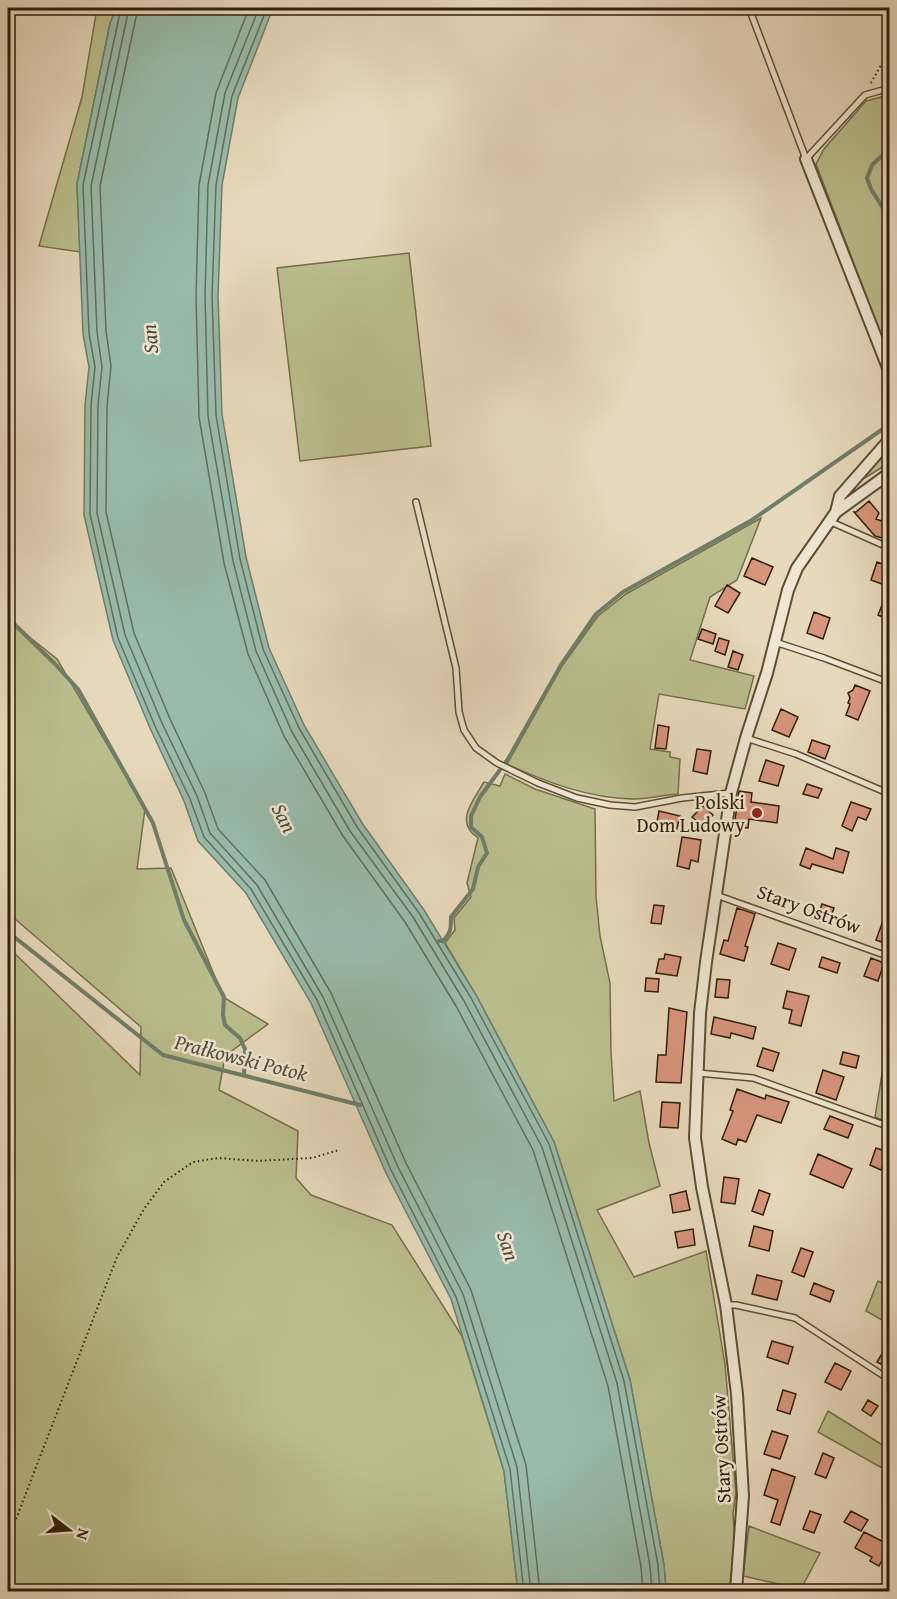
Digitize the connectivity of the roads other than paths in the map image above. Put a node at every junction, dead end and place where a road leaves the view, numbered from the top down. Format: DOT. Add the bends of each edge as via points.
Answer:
graph roads {
  1 [pos="749,8"];
  2 [pos="890,88"];
  3 [pos="806,159"];
  4 [pos="890,373"];
  5 [pos="890,439"];
  6 [pos="890,473"];
  7 [pos="416,502"];
  8 [pos="832,516"];
  9 [pos="890,549"];
  10 [pos="775,642"];
  11 [pos="890,683"];
  12 [pos="746,738"];
  13 [pos="731,793"];
  14 [pos="890,794"];
  15 [pos="716,895"];
  16 [pos="890,957"];
  17 [pos="696,1073"];
  18 [pos="890,1126"];
  19 [pos="726,1305"];
  20 [pos="890,1380"];
  21 [pos="735,1592"];
  1 -- 3 [label="lane"];
  2 -- 3 [label="lane" via="865,95"];
  3 -- 4 [label="street"];
  5 -- 8 [label="street, Stary Ostrów" via="840,496"];
  6 -- 8 [label="street"];
  7 -- 13 [label="lane" via="456,668 459,712 464,730 476,748 509,769 577,798 610,805 635,807"];
  8 -- 9 [label="lane"];
  8 -- 10 [label="street, Stary Ostrów" via="797,567"];
  10 -- 11 [label="lane"];
  10 -- 12 [label="street, Stary Ostrów"];
  12 -- 13 [label="street, Stary Ostrów"];
  12 -- 14 [label="lane" via="796,754"];
  13 -- 15 [label="street, Stary Ostrów"];
  15 -- 16 [label="lane, Stary Ostrów"];
  15 -- 17 [label="street, Stary Ostrów"];
  17 -- 18 [label="lane" via="753,1078"];
  17 -- 19 [label="street, Stary Ostrów" via="695,1138"];
  19 -- 20 [label="lane" via="795,1318"];
  19 -- 21 [label="street, Stary Ostrów" via="737,1394 743,1496"];
}
